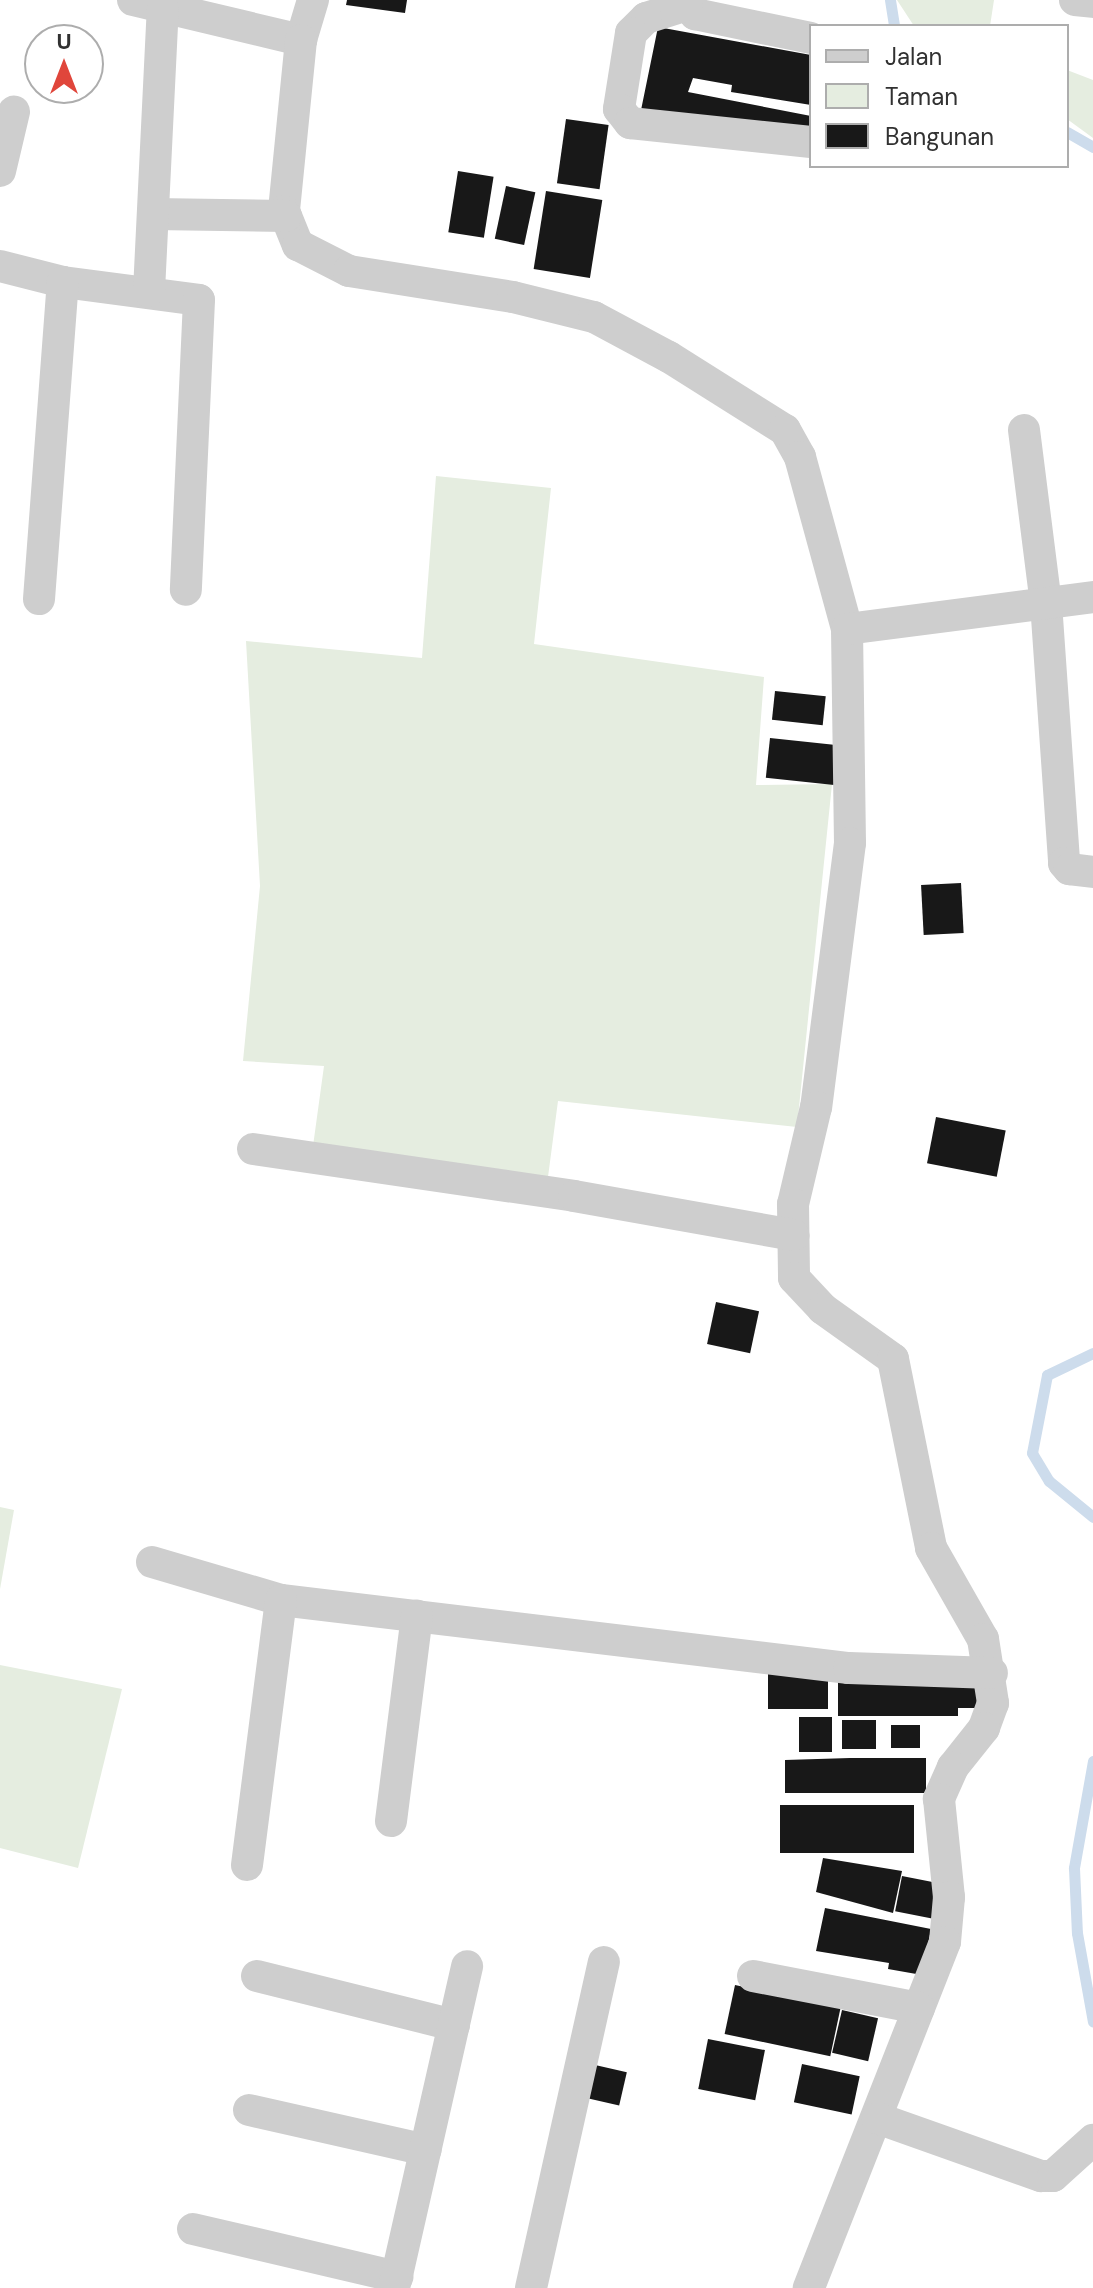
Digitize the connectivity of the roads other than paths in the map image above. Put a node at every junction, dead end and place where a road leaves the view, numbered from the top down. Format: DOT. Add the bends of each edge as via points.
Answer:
graph roads {
  1 [pos="313,0"];
  2 [pos="1075,0"];
  3 [pos="686,2"];
  4 [pos="1093,2"];
  5 [pos="148,4"];
  6 [pos="809,38"];
  7 [pos="301,40"];
  8 [pos="14,112"];
  9 [pos="809,142"];
  10 [pos="0,171"];
  11 [pos="153,214"];
  12 [pos="286,216"];
  13 [pos="0,266"];
  14 [pos="63,282"];
  15 [pos="149,291"];
  16 [pos="1024,430"];
  17 [pos="186,590"];
  18 [pos="1093,597"];
  19 [pos="39,599"];
  20 [pos="1046,603"];
  21 [pos="847,629"];
  22 [pos="1093,872"];
  23 [pos="253,1149"];
  24 [pos="794,1235"];
  25 [pos="152,1562"];
  26 [pos="281,1600"];
  27 [pos="417,1616"];
  28 [pos="992,1673"];
  29 [pos="391,1821"];
  30 [pos="247,1865"];
  31 [pos="604,1962"];
  32 [pos="467,1966"];
  33 [pos="257,1976"];
  34 [pos="753,1976"];
  35 [pos="919,2008"];
  36 [pos="454,2025"];
  37 [pos="249,2110"];
  38 [pos="877,2118"];
  39 [pos="1093,2140"];
  40 [pos="426,2150"];
  41 [pos="193,2229"];
  42 [pos="395,2282"];
  43 [pos="531,2288"];
  44 [pos="809,2288"];
  1 -- 7 [label="street"];
  2 -- 4 [label="street"];
  3 -- 6 [label="street" via="695,14"];
  3 -- 9 [label="street" via="646,18 631,33 619,109 630,123"];
  5 -- 7 [label="street"];
  5 -- 11 [label="street"];
  7 -- 12 [label="street"];
  8 -- 10 [label="street"];
  11 -- 12 [label="street"];
  11 -- 15 [label="street"];
  12 -- 21 [label="street" via="298,245 349,271 513,297 594,317 785,430 800,457"];
  13 -- 14 [label="street"];
  14 -- 15 [label="street"];
  14 -- 19 [label="street"];
  15 -- 17 [label="street" via="199,300 203,308"];
  16 -- 20 [label="street"];
  18 -- 20 [label="street"];
  20 -- 21 [label="street"];
  20 -- 22 [label="street" via="1064,863 1069,869"];
  21 -- 24 [label="street" via="850,843 816,1107 793,1204"];
  23 -- 24 [label="street"];
  24 -- 28 [label="street" via="794,1278 823,1309 893,1359 931,1548 983,1639"];
  25 -- 26 [label="street"];
  26 -- 27 [label="street"];
  26 -- 30 [label="street"];
  27 -- 28 [label="street" via="849,1668"];
  27 -- 29 [label="street"];
  28 -- 35 [label="street" via="993,1703 984,1728 953,1767 939,1799 949,1897 945,1942"];
  31 -- 43 [label="street"];
  32 -- 36 [label="street"];
  33 -- 36 [label="street"];
  34 -- 35 [label="street"];
  35 -- 38 [label="street"];
  36 -- 40 [label="street"];
  37 -- 40 [label="street"];
  38 -- 39 [label="street" via="1041,2176 1053,2176"];
  38 -- 44 [label="street"];
  40 -- 42 [label="street"];
  41 -- 42 [label="street"];
}
